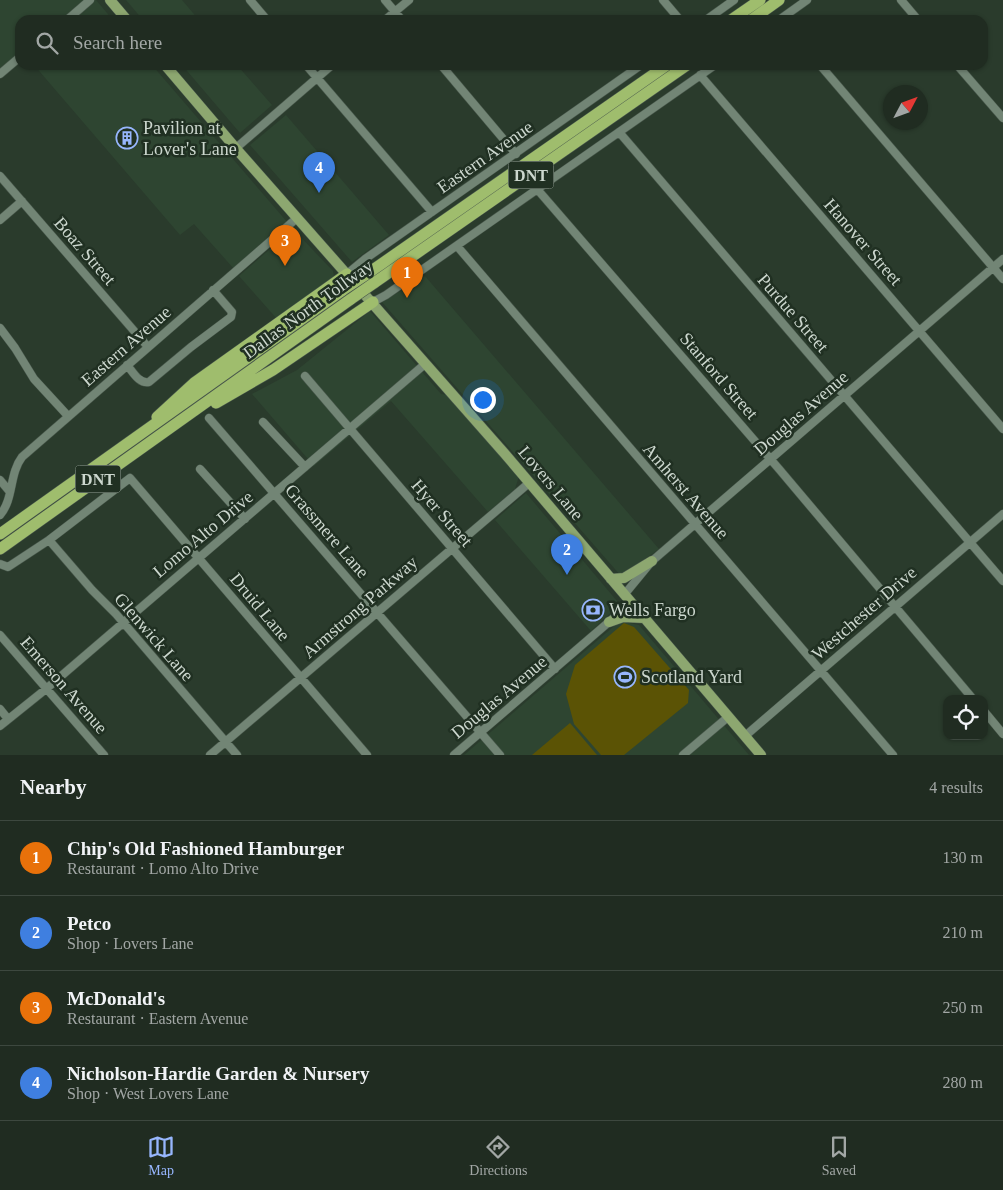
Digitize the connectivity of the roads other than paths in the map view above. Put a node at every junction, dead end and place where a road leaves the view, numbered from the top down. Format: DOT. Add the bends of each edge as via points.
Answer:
graph roads {
  1 [pos="90,0"];
  2 [pos="110,0"];
  3 [pos="250,0"];
  4 [pos="386,0"];
  5 [pos="409,0"];
  6 [pos="663,0"];
  7 [pos="734,0"];
  8 [pos="760,0"];
  9 [pos="779,0"];
  10 [pos="807,0"];
  11 [pos="901,0"];
  12 [pos="395,11"];
  13 [pos="73,15"];
  14 [pos="123,15"];
  15 [pos="263,15"];
  16 [pos="391,15"];
  17 [pos="398,15"];
  18 [pos="676,15"];
  19 [pos="713,15"];
  20 [pos="738,15"];
  21 [pos="758,15"];
  22 [pos="788,15"];
  23 [pos="914,15"];
  24 [pos="15,61"];
  25 [pos="169,70"];
  26 [pos="310,70"];
  27 [pos="326,70"];
  28 [pos="445,70"];
  29 [pos="634,70"];
  30 [pos="660,70"];
  31 [pos="680,70"];
  32 [pos="708,70"];
  33 [pos="824,70"];
  34 [pos="961,70"];
  35 [pos="0,74"];
  36 [pos="700,75"];
  37 [pos="317,78"];
  38 [pos="1003,118"];
  39 [pos="619,132"];
  40 [pos="236,148"];
  41 [pos="516,154"];
  42 [pos="0,176"];
  43 [pos="537,188"];
  44 [pos="22,201"];
  45 [pos="432,212"];
  46 [pos="297,218"];
  47 [pos="0,220"];
  48 [pos="457,246"];
  49 [pos="1003,259"];
  50 [pos="994,268"];
  51 [pos="347,274"];
  52 [pos="1003,278"];
  53 [pos="370,279"];
  54 [pos="213,290"];
  55 [pos="347,295"];
  56 [pos="373,302"];
  57 [pos="0,328"];
  58 [pos="919,331"];
  59 [pos="148,346"];
  60 [pos="425,364"];
  61 [pos="127,365"];
  62 [pos="305,376"];
  63 [pos="845,396"];
  64 [pos="196,410"];
  65 [pos="68,416"];
  66 [pos="210,418"];
  67 [pos="263,422"];
  68 [pos="349,428"];
  69 [pos="1003,429"];
  70 [pos="143,432"];
  71 [pos="771,460"];
  72 [pos="305,467"];
  73 [pos="200,469"];
  74 [pos="0,480"];
  75 [pos="529,483"];
  76 [pos="10,492"];
  77 [pos="274,493"];
  78 [pos="1003,514"];
  79 [pos="0,515"];
  80 [pos="245,518"];
  81 [pos="695,524"];
  82 [pos="0,534"];
  83 [pos="49,540"];
  84 [pos="970,542"];
  85 [pos="452,548"];
  86 [pos="0,549"];
  87 [pos="199,558"];
  88 [pos="652,561"];
  89 [pos="0,564"];
  90 [pos="611,579"];
  91 [pos="1003,581"];
  92 [pos="627,599"];
  93 [pos="895,606"];
  94 [pos="378,612"];
  95 [pos="644,618"];
  96 [pos="123,622"];
  97 [pos="609,622"];
  98 [pos="0,635"];
  99 [pos="555,670"];
  100 [pos="820,670"];
  101 [pos="300,678"];
  102 [pos="46,688"];
  103 [pos="971,695"];
  104 [pos="0,709"];
  105 [pos="728,717"];
  106 [pos="988,717"];
  107 [pos="8,719"];
  108 [pos="0,726"];
  109 [pos="481,733"];
  110 [pos="1003,734"];
  111 [pos="745,736"];
  112 [pos="225,742"];
  113 [pos="104,755"];
  114 [pos="210,755"];
  115 [pos="236,755"];
  116 [pos="367,755"];
  117 [pos="454,755"];
  118 [pos="500,755"];
  119 [pos="683,755"];
  120 [pos="761,755"];
  121 [pos="893,755"];
  1 -- 13 [label="street"];
  2 -- 14 [label="main road"];
  3 -- 15 [label="street"];
  4 -- 12 [label="street"];
  5 -- 12 [label="street"];
  6 -- 18 [label="street"];
  7 -- 19 [label="street"];
  8 -- 20 [label="highway"];
  9 -- 21 [label="highway"];
  10 -- 22 [label="street"];
  11 -- 23 [label="street"];
  12 -- 16 [label="street"];
  12 -- 17 [label="street"];
  24 -- 35 [label="street"];
  25 -- 40 [label="main road, Lovers Lane"];
  26 -- 37 [label="street"];
  27 -- 37 [label="street"];
  28 -- 41 [label="street"];
  29 -- 41 [label="street, Eastern Avenue"];
  30 -- 53 [label="highway, Dallas North Tollway / DNT"];
  31 -- 53 [label="highway, Dallas North Tollway / DNT"];
  32 -- 36 [label="street"];
  33 -- 50 [label="street"];
  34 -- 38 [label="street"];
  36 -- 39 [label="street"];
  36 -- 58 [label="street, Hanover Street"];
  37 -- 40 [label="street"];
  37 -- 45 [label="street"];
  39 -- 43 [label="street"];
  39 -- 63 [label="street, Purdue Street"];
  40 -- 46 [label="main road, Lovers Lane"];
  41 -- 45 [label="street, Eastern Avenue"];
  42 -- 44 [label="street, Boaz Street"];
  43 -- 48 [label="street"];
  43 -- 71 [label="street, Stanford Street"];
  44 -- 47 [label="street"];
  44 -- 59 [label="street, Boaz Street"];
  45 -- 51 [label="street, Eastern Avenue"];
  46 -- 51 [label="main road, Lovers Lane"];
  46 -- 54 [label="street, Eastern Avenue"];
  48 -- 56 [label="street"];
  48 -- 81 [label="street, Amherst Avenue"];
  49 -- 50 [label="street, Douglas Avenue"];
  50 -- 52 [label="street"];
  50 -- 58 [label="street, Douglas Avenue"];
  51 -- 56 [label="main road, Lovers Lane"];
  51 -- 70 [label="highway" via="194,384 162,410"];
  53 -- 55 [label="highway, Dallas North Tollway / DNT, bridge"];
  54 -- 59 [label="street, Eastern Avenue"];
  54 -- 61 [label="street" via="232,312 231,317 149,382 139,380"];
  55 -- 64 [label="highway, Dallas North Tollway / DNT"];
  55 -- 70 [label="highway, Dallas North Tollway / DNT"];
  56 -- 60 [label="main road, Lovers Lane"];
  56 -- 64 [label="highway" via="273,370 222,400"];
  57 -- 65 [label="street" via="34,379"];
  58 -- 63 [label="street, Douglas Avenue"];
  58 -- 69 [label="street, Hanover Street"];
  59 -- 61 [label="street, Eastern Avenue"];
  60 -- 68 [label="street, Lomo Alto Drive"];
  60 -- 75 [label="main road, Lovers Lane"];
  61 -- 65 [label="street, Eastern Avenue"];
  62 -- 68 [label="street, Hyer Street"];
  63 -- 71 [label="street, Douglas Avenue"];
  63 -- 84 [label="street, Purdue Street"];
  64 -- 86 [label="highway, Dallas North Tollway / DNT"];
  65 -- 76 [label="street, Eastern Avenue" via="18,462"];
  66 -- 77 [label="street, Grassmere Lane"];
  67 -- 72 [label="street"];
  68 -- 72 [label="street, Lomo Alto Drive"];
  68 -- 85 [label="street, Hyer Street"];
  70 -- 82 [label="highway, Dallas North Tollway / DNT"];
  71 -- 81 [label="street, Douglas Avenue"];
  71 -- 93 [label="street, Stanford Street"];
  72 -- 77 [label="street, Lomo Alto Drive"];
  73 -- 80 [label="street"];
  74 -- 76 [label="street"];
  75 -- 85 [label="street, Armstrong Parkway"];
  75 -- 90 [label="main road, Lovers Lane"];
  76 -- 79 [label="street, Eastern Avenue"];
  77 -- 80 [label="street, Lomo Alto Drive"];
  77 -- 94 [label="street, Grassmere Lane"];
  78 -- 84 [label="street, Westchester Drive"];
  80 -- 87 [label="street, Lomo Alto Drive"];
  81 -- 88 [label="street, Douglas Avenue"];
  81 -- 100 [label="street, Amherst Avenue"];
  83 -- 87 [label="street, Druid Lane" via="130,478"];
  83 -- 89 [label="street" via="8,567"];
  83 -- 96 [label="street, Glenwick Lane"];
  84 -- 91 [label="street, Purdue Street"];
  84 -- 93 [label="street, Westchester Drive"];
  85 -- 94 [label="street, Armstrong Parkway"];
  85 -- 99 [label="street, Hyer Street"];
  87 -- 96 [label="street, Lomo Alto Drive"];
  87 -- 101 [label="street, Druid Lane"];
  88 -- 90 [label="main road" via="624,578"];
  88 -- 92 [label="street, Douglas Avenue"];
  90 -- 92 [label="main road, Lovers Lane"];
  92 -- 95 [label="main road, Lovers Lane"];
  92 -- 97 [label="street, Douglas Avenue"];
  93 -- 100 [label="street, Westchester Drive"];
  93 -- 103 [label="street, Stanford Street"];
  94 -- 101 [label="street, Armstrong Parkway"];
  94 -- 109 [label="street, Grassmere Lane"];
  95 -- 97 [label="main road"];
  95 -- 105 [label="main road, Lovers Lane"];
  96 -- 102 [label="street, Lomo Alto Drive"];
  96 -- 112 [label="street, Glenwick Lane"];
  97 -- 99 [label="street, Douglas Avenue"];
  98 -- 102 [label="street, Emerson Avenue"];
  99 -- 109 [label="street, Douglas Avenue"];
  100 -- 111 [label="street, Westchester Drive"];
  100 -- 121 [label="street, Amherst Avenue"];
  101 -- 112 [label="street, Armstrong Parkway"];
  101 -- 116 [label="street, Druid Lane"];
  102 -- 107 [label="street, Lomo Alto Drive"];
  102 -- 113 [label="street, Emerson Avenue"];
  104 -- 107 [label="street"];
  105 -- 111 [label="main road, Lovers Lane"];
  105 -- 119 [label="street"];
  106 -- 110 [label="street"];
  107 -- 108 [label="street, Lomo Alto Drive"];
  109 -- 117 [label="street, Douglas Avenue"];
  109 -- 118 [label="street, Grassmere Lane"];
  111 -- 120 [label="main road, Lovers Lane"];
  112 -- 114 [label="street, Armstrong Parkway"];
  112 -- 115 [label="street, Glenwick Lane"];
}
